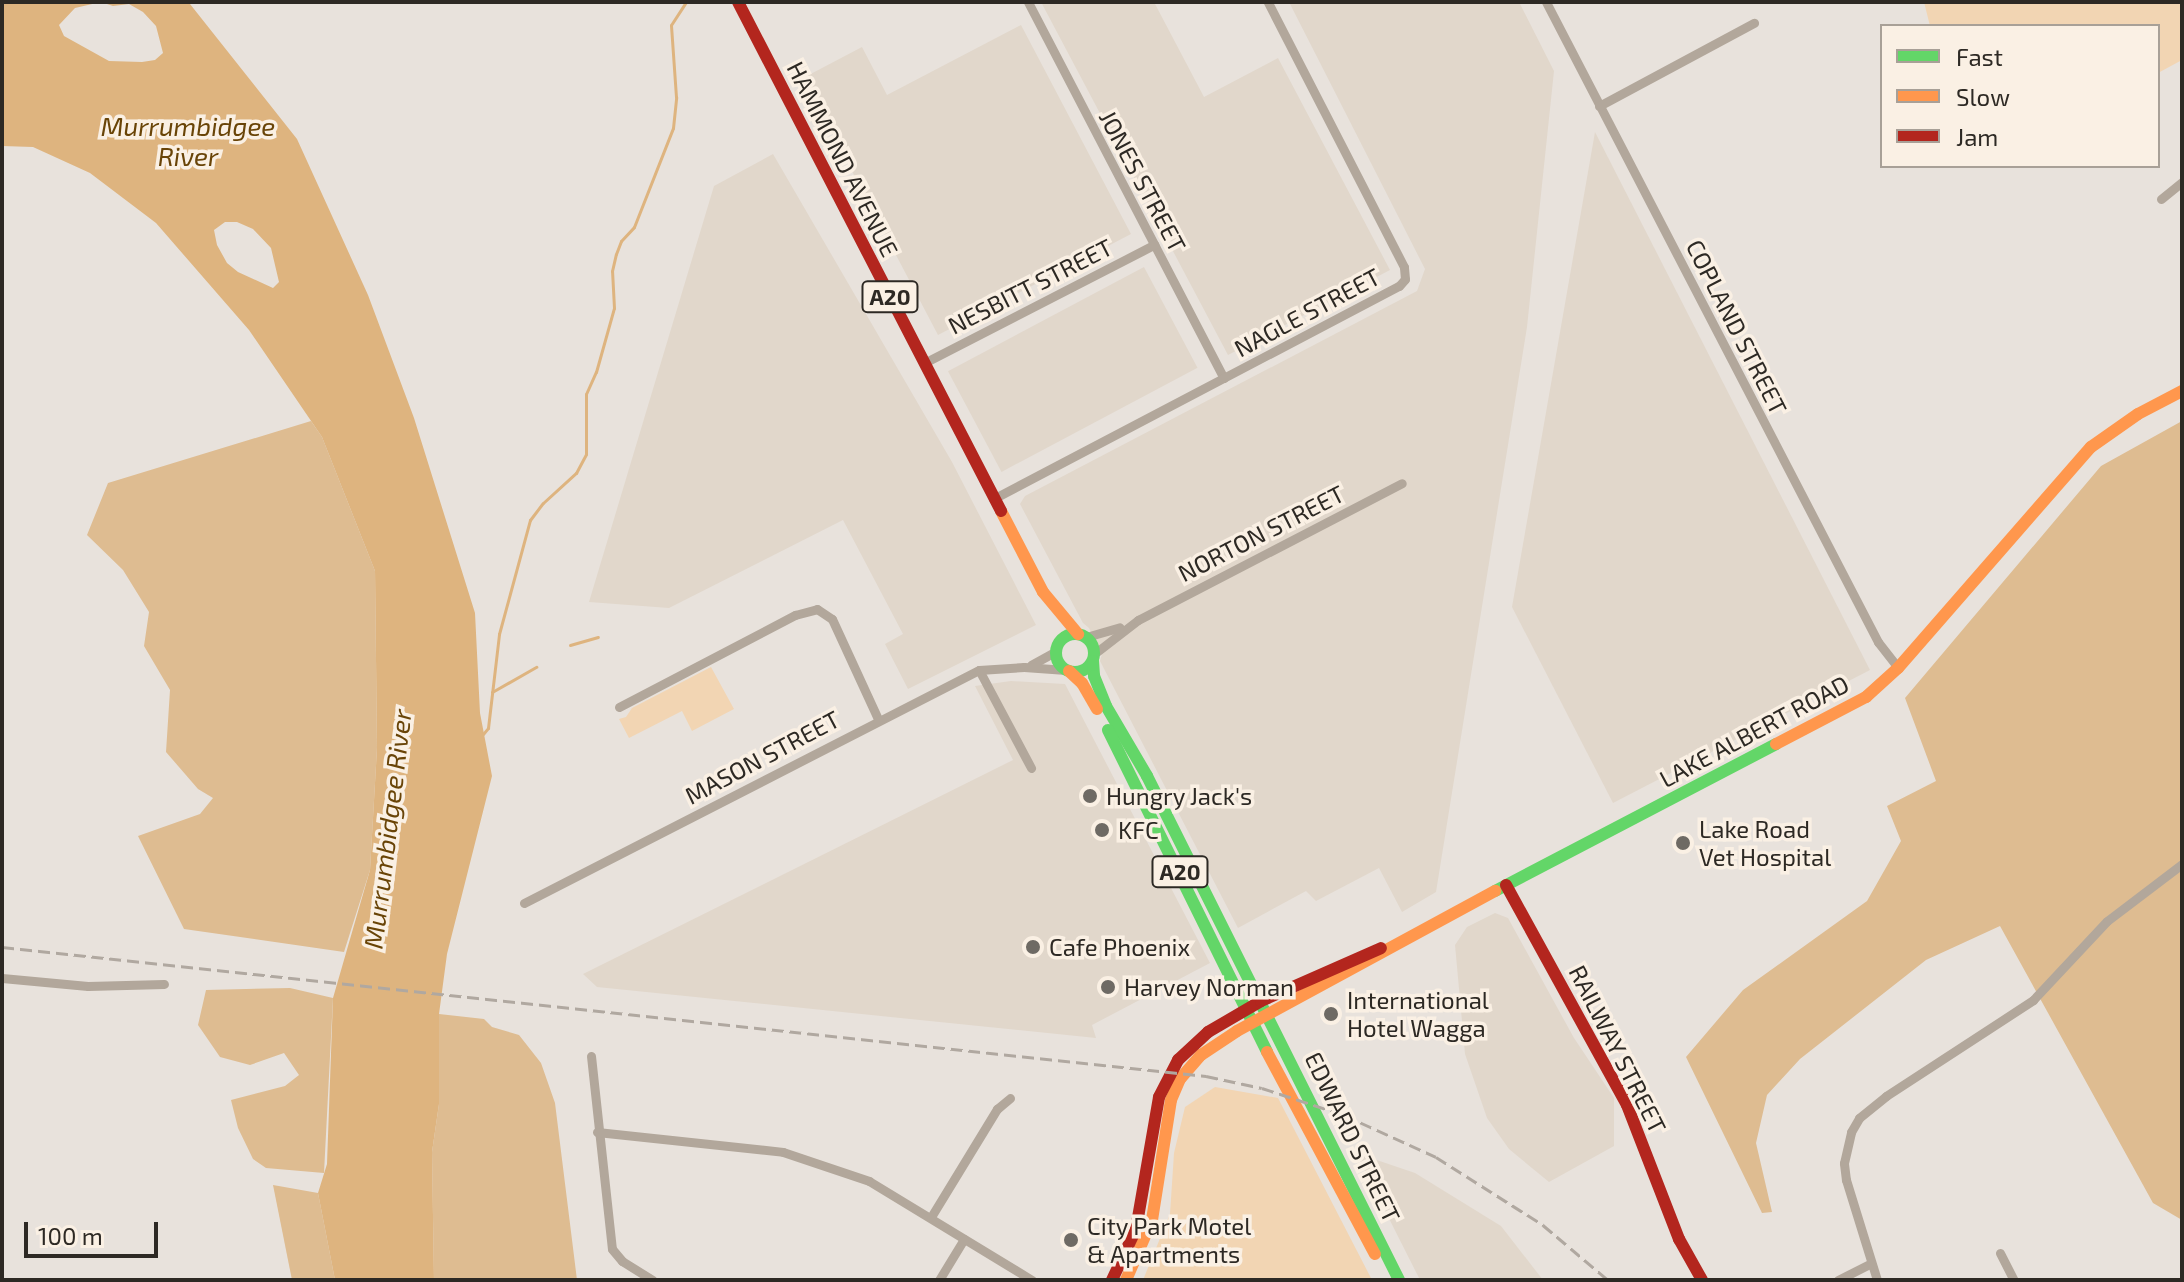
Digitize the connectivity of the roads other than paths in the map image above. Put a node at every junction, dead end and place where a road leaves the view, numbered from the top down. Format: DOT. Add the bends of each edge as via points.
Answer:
graph roads {
  1 [pos="738,2"];
  2 [pos="1028,2"];
  3 [pos="1268,2"];
  4 [pos="1546,2"];
  5 [pos="1754,23"];
  6 [pos="1599,106"];
  7 [pos="2182,182"];
  8 [pos="2161,199"];
  9 [pos="1154,245"];
  10 [pos="924,363"];
  11 [pos="1224,378"];
  12 [pos="2182,391"];
  13 [pos="1402,483"];
  14 [pos="993,499"];
  15 [pos="1043,592"];
  16 [pos="1138,620"];
  17 [pos="1082,636"];
  18 [pos="1057,647"];
  19 [pos="1094,657"];
  20 [pos="1024,667"];
  21 [pos="1898,668"];
  22 [pos="979,670"];
  23 [pos="1068,671"];
  24 [pos="619,707"];
  25 [pos="878,719"];
  26 [pos="1031,768"];
  27 [pos="2182,864"];
  28 [pos="1506,885"];
  29 [pos="524,903"];
  30 [pos="1396,943"];
  31 [pos="2,978"];
  32 [pos="164,984"];
  33 [pos="1261,1001"];
  34 [pos="1246,1009"];
  35 [pos="1268,1014"];
  36 [pos="1252,1023"];
  37 [pos="591,1056"];
  38 [pos="1010,1098"];
  39 [pos="597,1132"];
  40 [pos="931,1217"];
  41 [pos="964,1239"];
  42 [pos="2000,1253"];
  43 [pos="1128,1262"];
  44 [pos="1870,1264"];
  45 [pos="1118,1279"];
  46 [pos="652,1280"];
  47 [pos="939,1280"];
  48 [pos="1032,1280"];
  49 [pos="1390,1280"];
  50 [pos="1399,1280"];
  51 [pos="1702,1280"];
  52 [pos="1838,1280"];
  53 [pos="1877,1280"];
  54 [pos="2014,1280"];
  1 -- 10 [label="main road, HAMMOND AVENUE / A20"];
  2 -- 9 [label="street, JONES STREET"];
  3 -- 11 [label="street, NAGLE STREET" via="1406,274 1399,286"];
  4 -- 6 [label="street, COPLAND STREET"];
  5 -- 6 [label="street"];
  6 -- 21 [label="street, COPLAND STREET" via="1878,642"];
  7 -- 8 [label="street"];
  9 -- 10 [label="street, NESBITT STREET"];
  9 -- 11 [label="street, JONES STREET"];
  10 -- 14 [label="main road, HAMMOND AVENUE / A20"];
  11 -- 14 [label="street, NAGLE STREET"];
  12 -- 21 [label="main road, LAKE ALBERT ROAD" via="2091,447"];
  13 -- 16 [label="street, NORTON STREET"];
  14 -- 15 [label="main road, HAMMOND AVENUE / A20"];
  15 -- 17 [label="main road, HAMMOND AVENUE / A20"];
  15 -- 18 [label="main road, HAMMOND AVENUE / A20"];
  16 -- 17 [label="street, NORTON STREET"];
  16 -- 19 [label="street, NORTON STREET"];
  17 -- 18 [label="main road" via="1067,636"];
  17 -- 19 [label="main road, A20"];
  18 -- 20 [label="street, MASON STREET"];
  18 -- 23 [label="main road, A20" via="1058,662"];
  19 -- 23 [label="main road" via="1080,672"];
  19 -- 33 [label="main road, A20" via="1094,676 1106,706"];
  20 -- 22 [label="street, MASON STREET"];
  20 -- 23 [label="street, MASON STREET"];
  21 -- 28 [label="main road, LAKE ALBERT ROAD" via="1854,705"];
  22 -- 25 [label="street, MASON STREET"];
  22 -- 26 [label="street"];
  23 -- 34 [label="main road, A20" via="1087,690 1112,736"];
  24 -- 25 [label="street" via="795,615 817,609 832,619"];
  25 -- 29 [label="street, MASON STREET"];
  27 -- 44 [label="street" via="2107,921 2046,990 1871,1106 1851,1132 1844,1163"];
  28 -- 30 [label="main road, LAKE ALBERT ROAD"];
  28 -- 51 [label="main road, RAILWAY STREET" via="1627,1105 1673,1226"];
  30 -- 33 [label="main road, LAKE ALBERT ROAD"];
  30 -- 35 [label="main road, LAKE ALBERT ROAD"];
  31 -- 32 [label="street" via="88,986"];
  33 -- 34 [label="main road, LAKE ALBERT ROAD"];
  33 -- 35 [label="main road, A20"];
  34 -- 36 [label="main road, A20"];
  34 -- 43 [label="main road, LAKE ALBERT ROAD" via="1186,1051 1164,1084"];
  35 -- 36 [label="main road, LAKE ALBERT ROAD"];
  35 -- 50 [label="main road, EDWARD STREET / A20"];
  36 -- 43 [label="main road, LAKE ALBERT ROAD" via="1201,1055 1174,1090 1157,1202"];
  36 -- 49 [label="main road, EDWARD STREET / A20"];
  37 -- 39 [label="street"];
  38 -- 40 [label="street" via="997,1109"];
  39 -- 40 [label="street" via="783,1152 869,1181"];
  39 -- 46 [label="street" via="610,1240 622,1261"];
  40 -- 41 [label="street"];
  41 -- 47 [label="street"];
  41 -- 48 [label="street"];
  42 -- 54 [label="street"];
  43 -- 45 [label="main road"];
  44 -- 52 [label="street"];
  44 -- 53 [label="street"];
}
